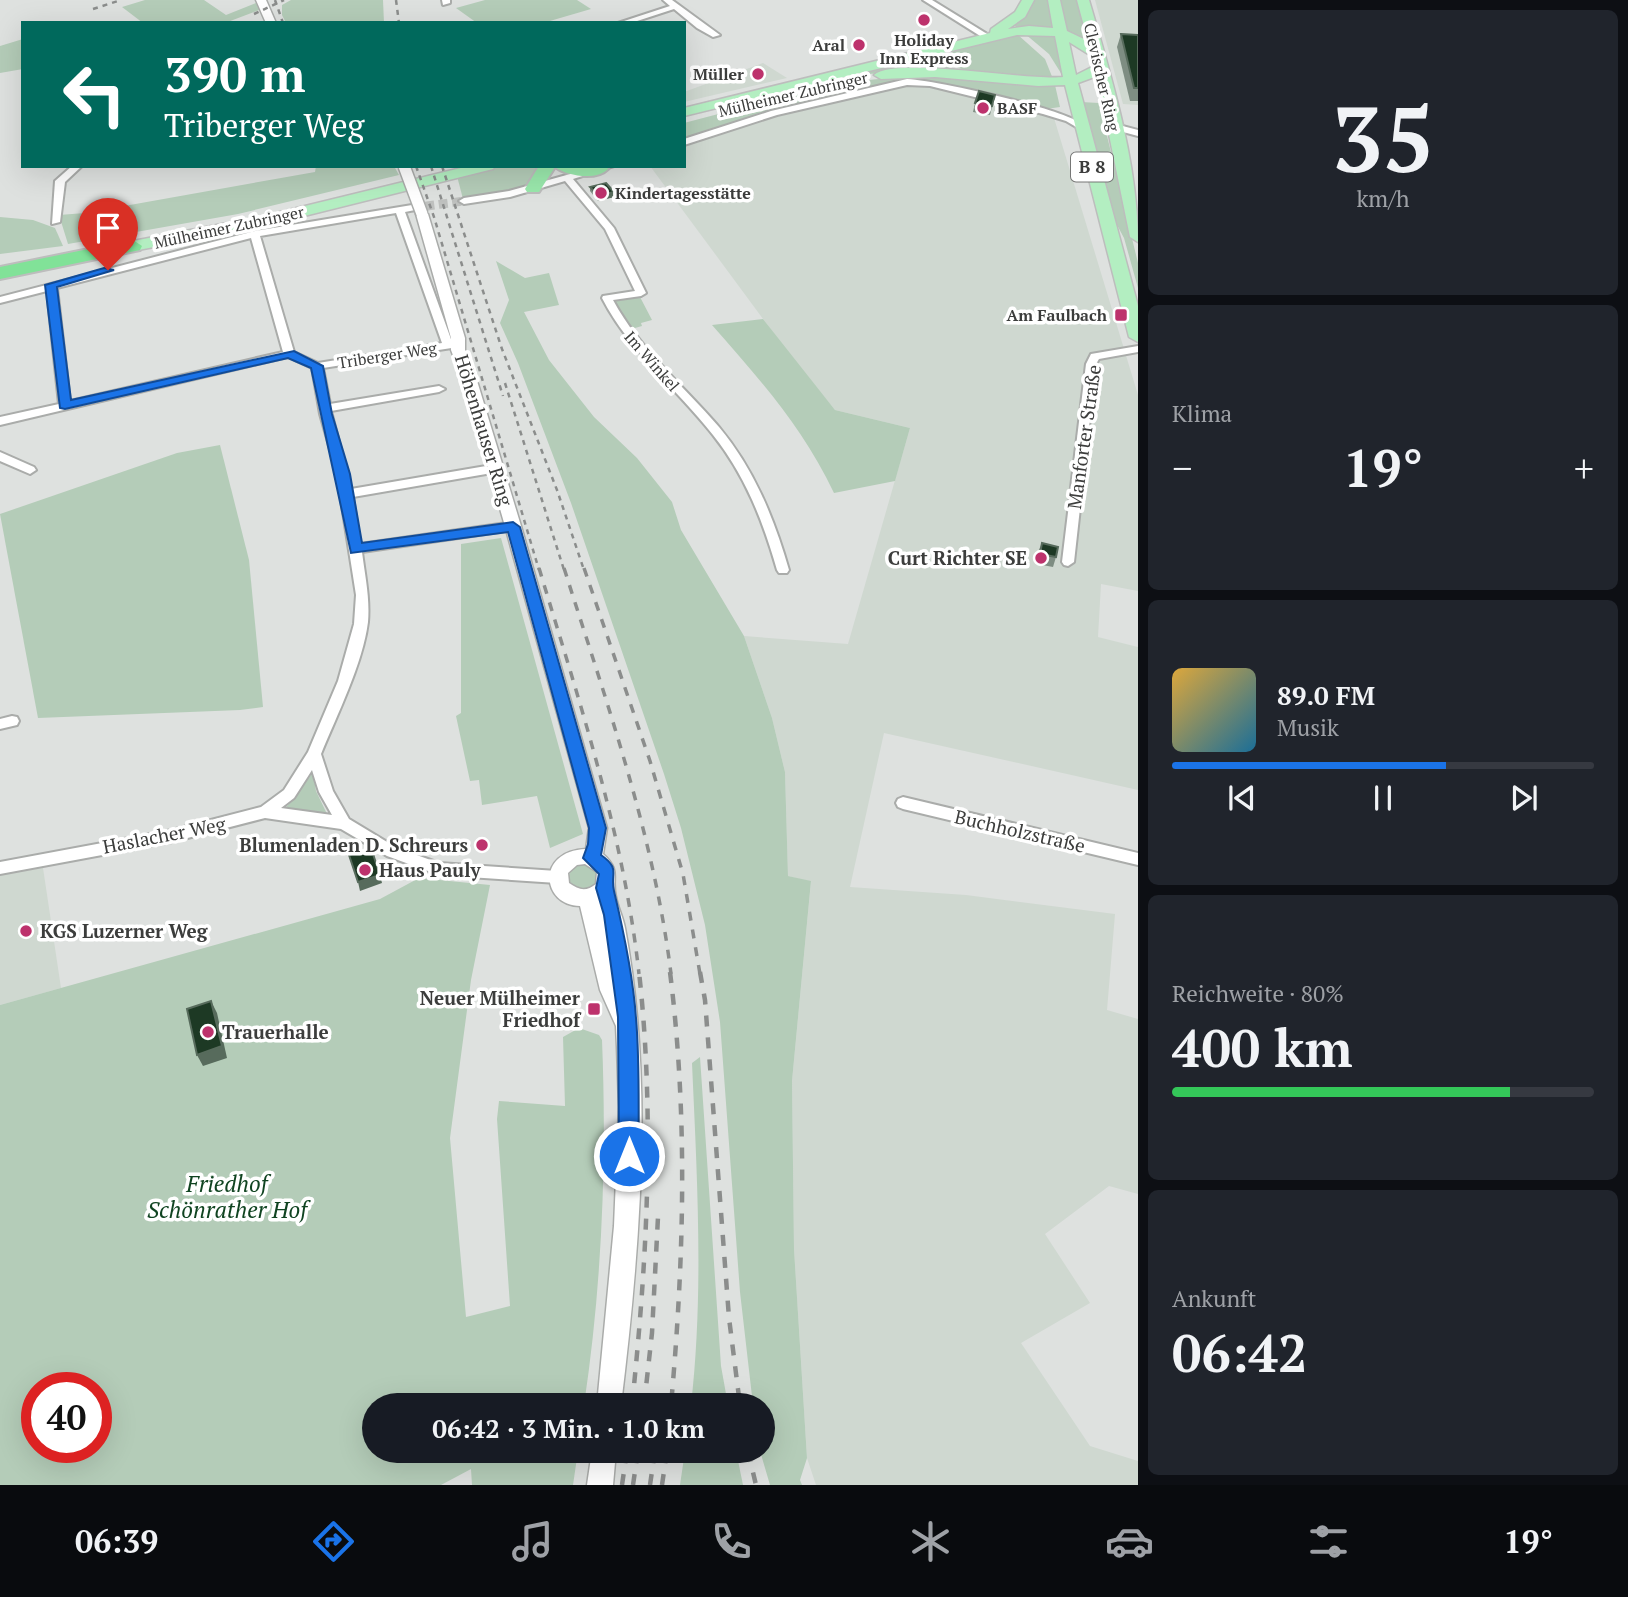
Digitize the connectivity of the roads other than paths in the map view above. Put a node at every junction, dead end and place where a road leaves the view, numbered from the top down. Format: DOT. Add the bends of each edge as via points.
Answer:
graph roads {
  1 [pos="261,0"];
  2 [pos="667,0"];
  3 [pos="927,0"];
  4 [pos="1028,0"];
  5 [pos="1054,0"];
  6 [pos="1083,0"];
  7 [pos="674,7"];
  8 [pos="270,21"];
  9 [pos="628,21"];
  10 [pos="1059,32"];
  11 [pos="716,35"];
  12 [pos="988,37"];
  13 [pos="957,46"];
  14 [pos="1100,62"];
  15 [pos="969,75"];
  16 [pos="1070,81"];
  17 [pos="1076,105"];
  18 [pos="686,111"];
  19 [pos="1046,112"];
  20 [pos="686,119"];
  21 [pos="1081,126"];
  22 [pos="1115,127"];
  23 [pos="1138,132"];
  24 [pos="686,141"];
  25 [pos="76,168"];
  26 [pos="405,168"];
  27 [pos="452,168"];
  28 [pos="480,168"];
  29 [pos="546,168"];
  30 [pos="605,168"];
  31 [pos="565,173"];
  32 [pos="533,189"];
  33 [pos="464,201"];
  34 [pos="400,209"];
  35 [pos="417,211"];
  36 [pos="55,222"];
  37 [pos="255,234"];
  38 [pos="1138,237"];
  39 [pos="130,244"];
  40 [pos="0,258"];
  41 [pos="0,266"];
  42 [pos="0,272"];
  43 [pos="51,285"];
  44 [pos="0,300"];
  45 [pos="1138,337"];
  46 [pos="453,345"];
  47 [pos="1138,349"];
  48 [pos="289,354"];
  49 [pos="317,366"];
  50 [pos="439,389"];
  51 [pos="65,405"];
  52 [pos="326,408"];
  53 [pos="0,421"];
  54 [pos="0,456"];
  55 [pos="30,470"];
  56 [pos="486,470"];
  57 [pos="346,494"];
  58 [pos="513,527"];
  59 [pos="356,549"];
  60 [pos="1068,562"];
  61 [pos="783,570"];
  62 [pos="314,754"];
  63 [pos="903,803"];
  64 [pos="265,812"];
  65 [pos="344,823"];
  66 [pos="592,858"];
  67 [pos="1138,859"];
  68 [pos="0,868"];
  69 [pos="557,877"];
  70 [pos="605,888"];
  71 [pos="587,899"];
  72 [pos="625,1029"];
  73 [pos="610,1393"];
  74 [pos="603,1463"];
  75 [pos="600,1485"];
  1 -- 8 [label="street"];
  2 -- 7 [label="street"];
  3 -- 12 [label="street"];
  4 -- 12 [label="main road" via="1016,18"];
  5 -- 10 [label="main road, Clevischer Ring / B 8"];
  6 -- 14 [label="main road, Clevischer Ring / B 8"];
  7 -- 9 [label="street"];
  7 -- 11 [label="street" via="696,28"];
  10 -- 12 [label="main road" via="1026,30"];
  10 -- 14 [label="main road" via="1082,41"];
  10 -- 16 [label="main road, Clevischer Ring / B 8"];
  12 -- 13 [label="main road, Mülheimer Zubringer"];
  13 -- 15 [label="main road" via="943,61"];
  13 -- 18 [label="main road, Mülheimer Zubringer"];
  14 -- 16 [label="main road" via="1089,76"];
  14 -- 22 [label="main road, Clevischer Ring / B 8"];
  15 -- 16 [label="main road, Mülheimer Zubringer"];
  15 -- 20 [label="main road, Mülheimer Zubringer" via="874,76"];
  16 -- 17 [label="main road, Clevischer Ring / B 8"];
  17 -- 19 [label="street"];
  17 -- 21 [label="main road, Clevischer Ring / B 8"];
  19 -- 21 [label="street"];
  19 -- 24 [label="street" via="930,83 907,82 774,113"];
  21 -- 45 [label="main road, Clevischer Ring / B 8"];
  22 -- 23 [label="street"];
  22 -- 38 [label="main road, Clevischer Ring / B 8"];
  25 -- 36 [label="street" via="61,181"];
  26 -- 35 [label="street, Höhenhauser Ring, bridge"];
  27 -- 39 [label="main road, Mülheimer Zubringer"];
  28 -- 39 [label="main road, Mülheimer Zubringer" via="264,221"];
  29 -- 32 [label="highway"];
  30 -- 31 [label="highway"];
  31 -- 32 [label="street"];
  31 -- 61 [label="street, Im Winkel" via="610,228 641,293 607,298 616,318 733,453 762,505"];
  32 -- 33 [label="street"];
  34 -- 35 [label="street"];
  34 -- 37 [label="street"];
  34 -- 46 [label="street, Höhenhauser Ring"];
  35 -- 46 [label="street, Höhenhauser Ring"];
  37 -- 43 [label="street"];
  37 -- 48 [label="street"];
  39 -- 40 [label="highway"];
  39 -- 41 [label="highway"];
  39 -- 42 [label="highway"];
  43 -- 44 [label="street"];
  43 -- 51 [label="street"];
  46 -- 49 [label="street, Triberger Weg"];
  46 -- 58 [label="street, Höhenhauser Ring"];
  47 -- 60 [label="street, Manforter Straße" via="1103,353 1092,360"];
  48 -- 49 [label="street, Triberger Weg"];
  48 -- 51 [label="street"];
  49 -- 52 [label="street, Triberger Weg"];
  50 -- 52 [label="street"];
  51 -- 53 [label="street"];
  52 -- 57 [label="street, Triberger Weg"];
  54 -- 55 [label="street"];
  56 -- 57 [label="street"];
  57 -- 59 [label="street, Triberger Weg"];
  58 -- 59 [label="street"];
  58 -- 66 [label="street, Höhenhauser Ring" via="598,828"];
  59 -- 62 [label="street, Haslacher Weg" via="361,624 345,681"];
  62 -- 64 [label="street, Haslacher Weg" via="289,794"];
  62 -- 65 [label="street, Haslacher Weg" via="326,792"];
  63 -- 67 [label="street, Buchholzstraße"];
  64 -- 65 [label="street, Haslacher Weg"];
  64 -- 68 [label="street, Haslacher Weg" via="172,836"];
  65 -- 69 [label="street, Haslacher Weg" via="392,852 439,869"];
  66 -- 69 [label="street" via="572,858"];
  66 -- 70 [label="street" via="604,867"];
  69 -- 71 [label="street" via="564,892"];
  70 -- 71 [label="street"];
  70 -- 72 [label="street" via="617,939"];
  71 -- 72 [label="street" via="611,994"];
  72 -- 73 [label="street" via="629,1156"];
  74 -- 75 [label="street"];
}
